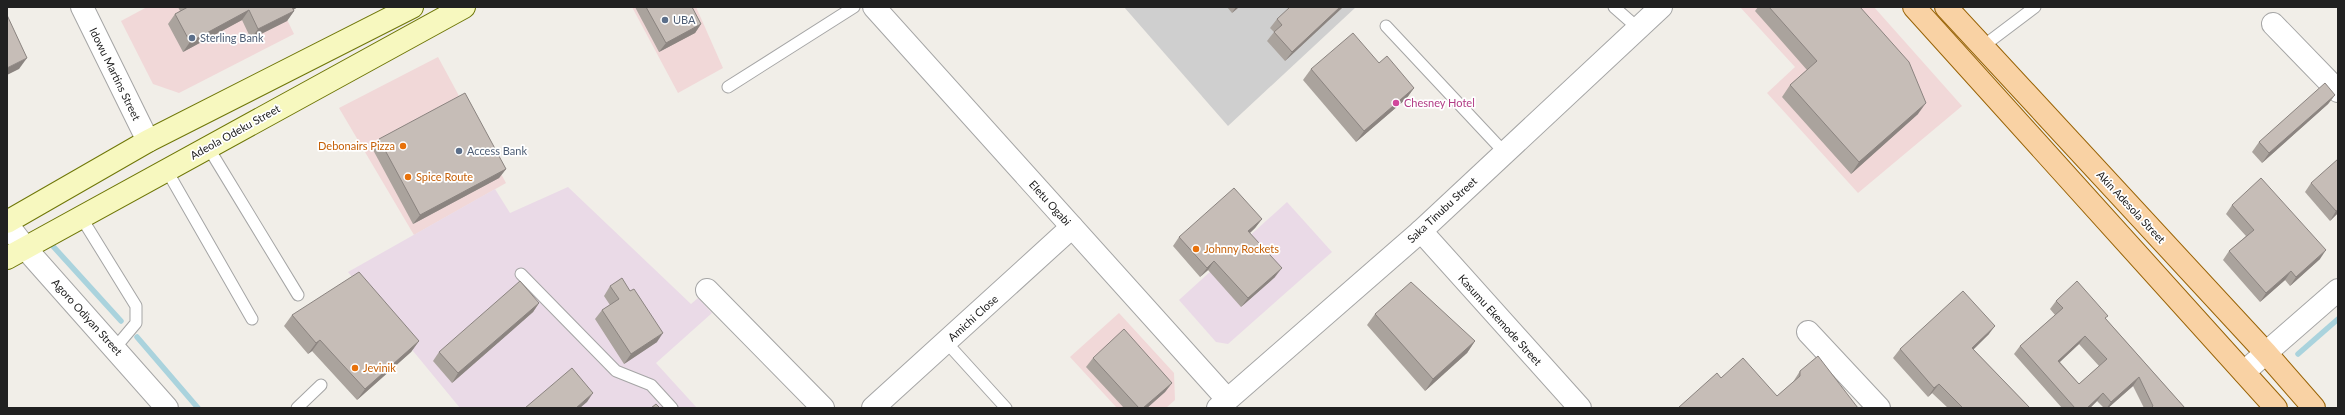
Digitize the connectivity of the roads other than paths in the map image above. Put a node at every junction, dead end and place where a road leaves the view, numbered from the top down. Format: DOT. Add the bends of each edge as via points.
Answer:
graph roads {
  1 [pos="82,7"];
  2 [pos="412,7"];
  3 [pos="854,7"];
  4 [pos="874,7"];
  5 [pos="1614,7"];
  6 [pos="1661,7"];
  7 [pos="1914,7"];
  8 [pos="1946,7"];
  9 [pos="2035,7"];
  10 [pos="458,8"];
  11 [pos="2273,24"];
  12 [pos="1386,26"];
  13 [pos="1639,29"];
  14 [pos="1982,47"];
  15 [pos="728,87"];
  16 [pos="2338,91"];
  17 [pos="148,141"];
  18 [pos="208,147"];
  19 [pos="1504,152"];
  20 [pos="166,169"];
  21 [pos="81,217"];
  22 [pos="7,223"];
  23 [pos="1072,228"];
  24 [pos="1421,231"];
  25 [pos="16,254"];
  26 [pos="521,274"];
  27 [pos="707,290"];
  28 [pos="2338,290"];
  29 [pos="298,295"];
  30 [pos="252,319"];
  31 [pos="1808,332"];
  32 [pos="946,342"];
  33 [pos="115,348"];
  34 [pos="2266,353"];
  35 [pos="2244,372"];
  36 [pos="321,385"];
  37 [pos="1222,404"];
  38 [pos="167,408"];
  39 [pos="296,408"];
  40 [pos="672,408"];
  41 [pos="823,408"];
  42 [pos="873,408"];
  43 [pos="1006,408"];
  44 [pos="1580,408"];
  45 [pos="1879,408"];
  46 [pos="2276,408"];
  47 [pos="2314,408"];
  1 -- 17 [label="street, Idowu Martins Street"];
  2 -- 17 [label="main road"];
  3 -- 15 [label="lane"];
  4 -- 23 [label="street, Eletu Ogabi"];
  5 -- 13 [label="lane"];
  6 -- 13 [label="street, Saka Tinubu Street"];
  7 -- 35 [label="main road"];
  8 -- 14 [label="main road, Akin Adesola Street"];
  9 -- 14 [label="lane"];
  10 -- 18 [label="main road, Adeola Odeku Street"];
  11 -- 16 [label="street"];
  12 -- 19 [label="lane"];
  13 -- 19 [label="street, Saka Tinubu Street"];
  14 -- 34 [label="main road, Akin Adesola Street"];
  17 -- 22 [label="main road"];
  18 -- 20 [label="main road, Adeola Odeku Street"];
  18 -- 29 [label="lane"];
  19 -- 24 [label="street, Saka Tinubu Street"];
  20 -- 21 [label="main road, Adeola Odeku Street"];
  20 -- 30 [label="lane"];
  21 -- 25 [label="main road, Adeola Odeku Street"];
  21 -- 33 [label="lane" via="136,306 136,322"];
  22 -- 25 [label="street, Agoro Odiyan Street"];
  23 -- 32 [label="street, Amichi Close"];
  23 -- 37 [label="street, Eletu Ogabi"];
  24 -- 37 [label="street, Saka Tinubu Street"];
  24 -- 44 [label="street, Kasumu Ekemode Street"];
  25 -- 33 [label="street, Agoro Odiyan Street"];
  26 -- 40 [label="lane" via="616,371 650,385"];
  27 -- 41 [label="street"];
  28 -- 34 [label="street"];
  31 -- 45 [label="street"];
  32 -- 42 [label="street, Amichi Close"];
  32 -- 43 [label="lane"];
  33 -- 38 [label="street, Agoro Odiyan Street"];
  34 -- 35 [label="street"];
  34 -- 47 [label="main road, Akin Adesola Street"];
  35 -- 46 [label="main road"];
  36 -- 39 [label="lane"];
}
